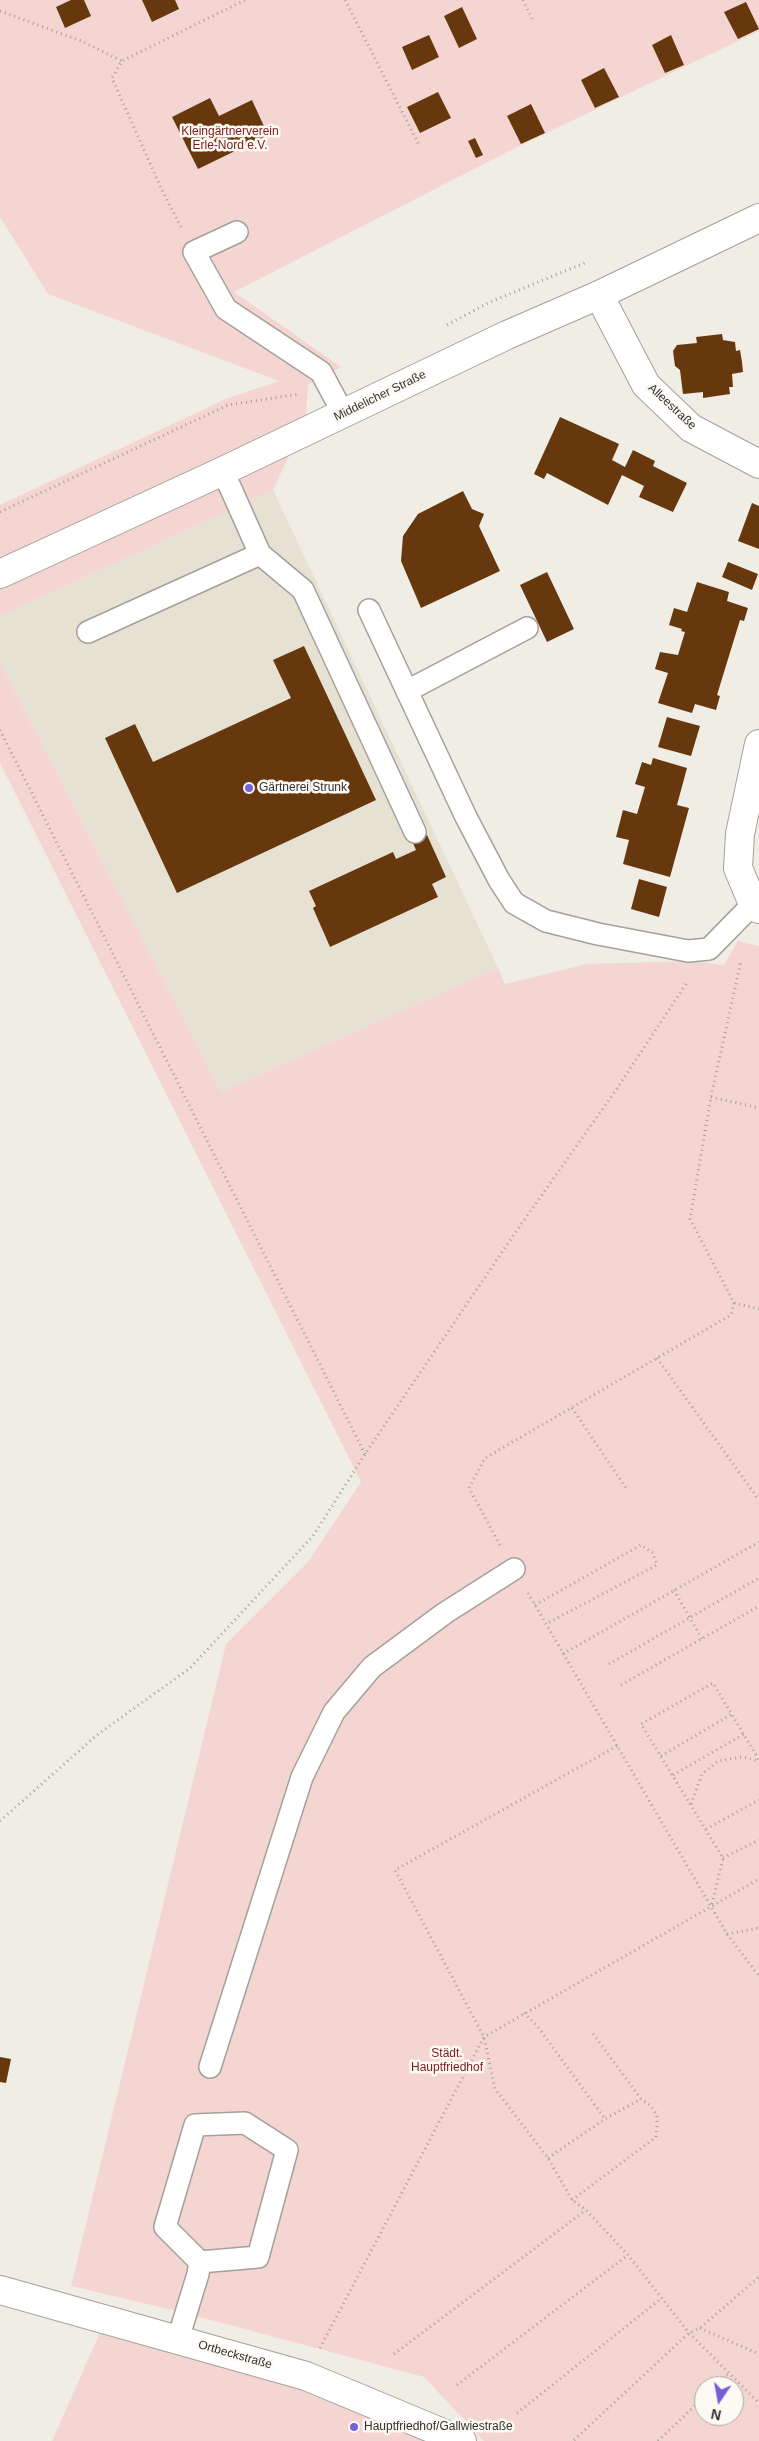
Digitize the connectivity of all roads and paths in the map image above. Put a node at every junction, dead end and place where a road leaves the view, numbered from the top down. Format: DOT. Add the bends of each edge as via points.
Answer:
graph roads {
  1 [pos="245,0"];
  2 [pos="345,0"];
  3 [pos="523,0"];
  4 [pos="0,11"];
  5 [pos="532,19"];
  6 [pos="122,61"];
  7 [pos="420,147"];
  8 [pos="759,218"];
  9 [pos="237,232"];
  10 [pos="194,252"];
  11 [pos="599,296"];
  12 [pos="332,389"];
  13 [pos="343,413"];
  14 [pos="759,464"];
  15 [pos="223,471"];
  16 [pos="0,512"];
  17 [pos="260,554"];
  18 [pos="0,574"];
  19 [pos="369,610"];
  20 [pos="527,628"];
  21 [pos="88,632"];
  22 [pos="407,691"];
  23 [pos="0,730"];
  24 [pos="759,744"];
  25 [pos="415,832"];
  26 [pos="756,906"];
  27 [pos="709,949"];
  28 [pos="742,952"];
  29 [pos="711,1097"];
  30 [pos="759,1108"];
  31 [pos="734,1303"];
  32 [pos="759,1309"];
  33 [pos="657,1358"];
  34 [pos="572,1408"];
  35 [pos="365,1454"];
  36 [pos="626,1488"];
  37 [pos="759,1500"];
  38 [pos="759,1542"];
  39 [pos="514,1569"];
  40 [pos="759,1578"];
  41 [pos="674,1590"];
  42 [pos="535,1605"];
  43 [pos="759,1606"];
  44 [pos="690,1618"];
  45 [pos="546,1624"];
  46 [pos="702,1639"];
  47 [pos="563,1654"];
  48 [pos="609,1664"];
  49 [pos="621,1685"];
  50 [pos="732,1714"];
  51 [pos="744,1734"];
  52 [pos="617,1746"];
  53 [pos="661,1756"];
  54 [pos="759,1761"];
  55 [pos="673,1775"];
  56 [pos="759,1800"];
  57 [pos="690,1805"];
  58 [pos="0,1821"];
  59 [pos="706,1829"];
  60 [pos="759,1840"];
  61 [pos="723,1858"];
  62 [pos="759,1879"];
  63 [pos="712,1904"];
  64 [pos="759,1928"];
  65 [pos="727,1934"];
  66 [pos="759,1976"];
  67 [pos="524,2013"];
  68 [pos="591,2031"];
  69 [pos="484,2037"];
  70 [pos="210,2066"];
  71 [pos="641,2099"];
  72 [pos="606,2119"];
  73 [pos="548,2158"];
  74 [pos="572,2200"];
  75 [pos="586,2210"];
  76 [pos="628,2255"];
  77 [pos="200,2262"];
  78 [pos="759,2277"];
  79 [pos="0,2290"];
  80 [pos="662,2298"];
  81 [pos="700,2328"];
  82 [pos="689,2333"];
  83 [pos="178,2339"];
  84 [pos="394,2354"];
  85 [pos="759,2354"];
  86 [pos="729,2373"];
  87 [pos="306,2376"];
  88 [pos="726,2376"];
  89 [pos="457,2385"];
  90 [pos="759,2403"];
  91 [pos="694,2407"];
  92 [pos="517,2413"];
  93 [pos="574,2440"];
  94 [pos="462,2441"];
  95 [pos="658,2441"];
  1 -- 6 [label="path"];
  2 -- 7 [label="path"];
  3 -- 5 [label="path"];
  4 -- 6 [label="path" via="81,41"];
  6 -- 10 [label="path" via="112,78 161,188"];
  8 -- 11 [label="street, Middelicher Straße"];
  9 -- 10 [label="lane"];
  10 -- 12 [label="lane" via="226,309 322,372"];
  11 -- 13 [label="street, Middelicher Straße" via="507,335"];
  11 -- 14 [label="street, Alleestraße" via="646,385 691,428"];
  12 -- 13 [label="lane"];
  12 -- 16 [label="path" via="228,405"];
  13 -- 15 [label="street, Middelicher Straße"];
  15 -- 17 [label="lane"];
  15 -- 18 [label="street, Middelicher Straße"];
  17 -- 21 [label="lane"];
  17 -- 25 [label="lane" via="303,590"];
  19 -- 22 [label="lane"];
  20 -- 22 [label="lane"];
  22 -- 27 [label="lane" via="466,817 514,903 546,921 598,934 688,951"];
  23 -- 35 [label="path"];
  24 -- 26 [label="street" via="740,834 738,868"];
  26 -- 27 [label="lane"];
  27 -- 35 [label="path" via="616,1090"];
  28 -- 29 [label="path"];
  29 -- 30 [label="path"];
  29 -- 31 [label="path" via="690,1219"];
  31 -- 32 [label="path"];
  31 -- 33 [label="path" via="731,1315"];
  33 -- 34 [label="path"];
  33 -- 37 [label="path"];
  34 -- 36 [label="path"];
  34 -- 39 [label="path" via="485,1458 469,1488"];
  35 -- 58 [label="path" via="313,1536 190,1668 97,1735"];
  38 -- 41 [label="path"];
  39 -- 42 [label="path"];
  39 -- 70 [label="lane" via="445,1613 372,1667 334,1712 302,1777"];
  40 -- 44 [label="path"];
  41 -- 44 [label="path"];
  41 -- 47 [label="path"];
  42 -- 45 [label="path"];
  42 -- 45 [label="path" via="641,1545 653,1553 657,1565"];
  43 -- 46 [label="path"];
  44 -- 46 [label="path"];
  44 -- 48 [label="path"];
  45 -- 47 [label="path"];
  46 -- 49 [label="path"];
  47 -- 52 [label="path"];
  50 -- 51 [label="path"];
  50 -- 53 [label="path"];
  50 -- 53 [label="path" via="713,1683 641,1724"];
  51 -- 54 [label="path"];
  51 -- 55 [label="path"];
  52 -- 63 [label="path"];
  52 -- 69 [label="path" via="396,1870"];
  53 -- 55 [label="path"];
  54 -- 57 [label="path" via="743,1757 718,1761 702,1774"];
  55 -- 57 [label="path"];
  56 -- 59 [label="path"];
  57 -- 59 [label="path"];
  59 -- 61 [label="path"];
  60 -- 61 [label="path"];
  61 -- 63 [label="path"];
  62 -- 63 [label="path"];
  63 -- 65 [label="path"];
  63 -- 67 [label="path"];
  64 -- 65 [label="path"];
  65 -- 66 [label="path"];
  67 -- 69 [label="path"];
  67 -- 72 [label="path" via="538,2027"];
  68 -- 71 [label="path"];
  69 -- 73 [label="path" via="496,2089"];
  69 -- 87 [label="path"];
  71 -- 72 [label="path"];
  71 -- 74 [label="path" via="657,2115 656,2137"];
  72 -- 73 [label="path"];
  73 -- 74 [label="path"];
  74 -- 75 [label="path"];
  75 -- 76 [label="path"];
  75 -- 84 [label="path"];
  76 -- 80 [label="path"];
  76 -- 89 [label="path"];
  77 -- 77 [label="lane" via="258,2257 287,2150 245,2123 195,2125 165,2227"];
  77 -- 83 [label="lane"];
  78 -- 81 [label="path"];
  79 -- 83 [label="street, Ortbeckstraße"];
  80 -- 82 [label="path"];
  80 -- 92 [label="path"];
  81 -- 82 [label="path"];
  81 -- 85 [label="path"];
  82 -- 86 [label="path"];
  82 -- 93 [label="path"];
  83 -- 87 [label="street, Ortbeckstraße"];
  86 -- 88 [label="path"];
  86 -- 90 [label="path"];
  87 -- 94 [label="street, Ortbeckstraße"];
  91 -- 95 [label="path"];
}
